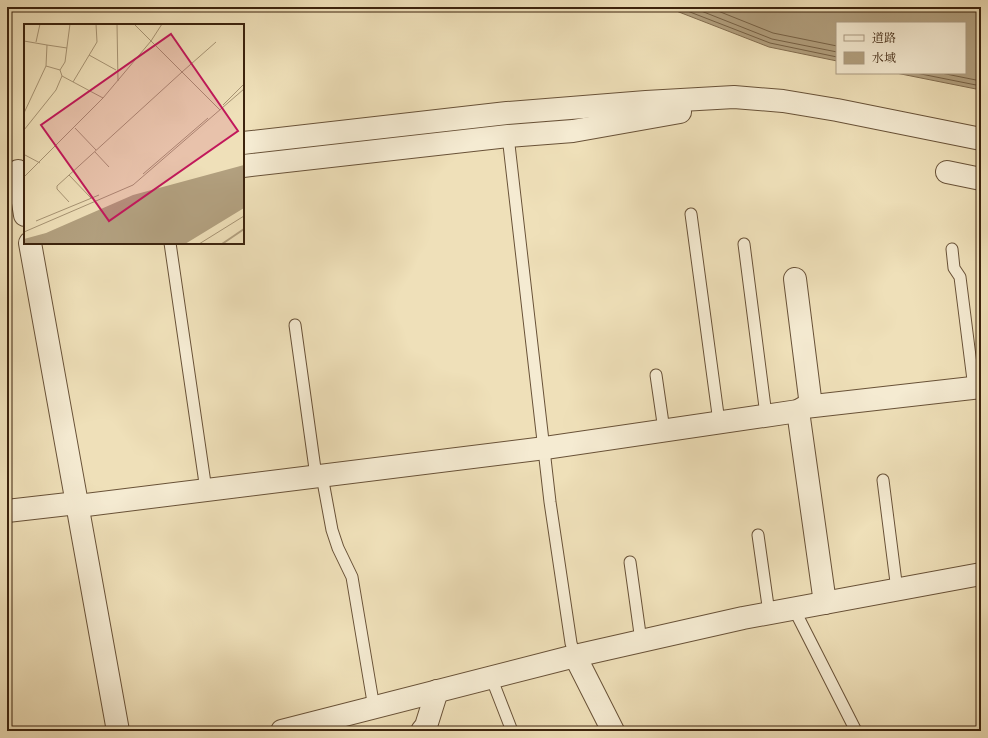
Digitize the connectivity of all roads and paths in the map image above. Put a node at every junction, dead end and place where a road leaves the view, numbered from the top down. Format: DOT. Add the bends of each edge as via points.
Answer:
graph roads {
  1 [pos="714,98"];
  2 [pos="508,136"];
  3 [pos="981,139"];
  4 [pos="244,143"];
  5 [pos="244,166"];
  6 [pos="947,172"];
  7 [pos="17,176"];
  8 [pos="981,179"];
  9 [pos="24,210"];
  10 [pos="692,214"];
  11 [pos="30,244"];
  12 [pos="170,244"];
  13 [pos="744,244"];
  14 [pos="952,249"];
  15 [pos="795,279"];
  16 [pos="295,325"];
  17 [pos="656,375"];
  18 [pos="977,388"];
  19 [pos="804,408"];
  20 [pos="766,415"];
  21 [pos="719,422"];
  22 [pos="664,430"];
  23 [pos="545,448"];
  24 [pos="319,476"];
  25 [pos="883,480"];
  26 [pos="206,490"];
  27 [pos="78,504"];
  28 [pos="7,511"];
  29 [pos="758,535"];
  30 [pos="630,562"];
  31 [pos="981,574"];
  32 [pos="897,590"];
  33 [pos="825,603"];
  34 [pos="794,609"];
  35 [pos="769,613"];
  36 [pos="641,641"];
  37 [pos="575,656"];
  38 [pos="491,677"];
  39 [pos="437,692"];
  40 [pos="374,708"];
  41 [pos="118,731"];
  42 [pos="282,731"];
  43 [pos="422,731"];
  44 [pos="512,731"];
  45 [pos="613,731"];
  46 [pos="856,731"];
  1 -- 2 [label="street" via="696,109 573,131"];
  1 -- 3 [label="street" via="783,101"];
  1 -- 4 [label="street" via="507,113"];
  2 -- 5 [label="street"];
  2 -- 23 [label="lane"];
  6 -- 8 [label="street"];
  7 -- 9 [label="street"];
  10 -- 21 [label="lane"];
  11 -- 27 [label="street"];
  12 -- 26 [label="lane"];
  13 -- 20 [label="lane"];
  14 -- 18 [label="lane" via="954,268 960,277"];
  15 -- 19 [label="street"];
  16 -- 24 [label="lane"];
  17 -- 22 [label="lane"];
  18 -- 19 [label="street"];
  19 -- 20 [label="street"];
  19 -- 33 [label="street"];
  20 -- 21 [label="street"];
  21 -- 22 [label="street"];
  22 -- 23 [label="street"];
  23 -- 24 [label="street"];
  23 -- 37 [label="lane" via="571,643"];
  24 -- 26 [label="street"];
  24 -- 40 [label="lane" via="332,530 352,577"];
  25 -- 32 [label="lane"];
  26 -- 27 [label="street"];
  27 -- 28 [label="street"];
  27 -- 41 [label="street"];
  29 -- 35 [label="lane"];
  30 -- 36 [label="lane"];
  31 -- 32 [label="street"];
  32 -- 33 [label="street"];
  33 -- 34 [label="street"];
  34 -- 35 [label="street"];
  34 -- 46 [label="lane"];
  35 -- 36 [label="street"];
  36 -- 37 [label="street"];
  37 -- 38 [label="street"];
  37 -- 45 [label="street"];
  38 -- 39 [label="street"];
  38 -- 44 [label="lane"];
  39 -- 40 [label="street"];
  39 -- 43 [label="street"];
  40 -- 42 [label="street"];
}
